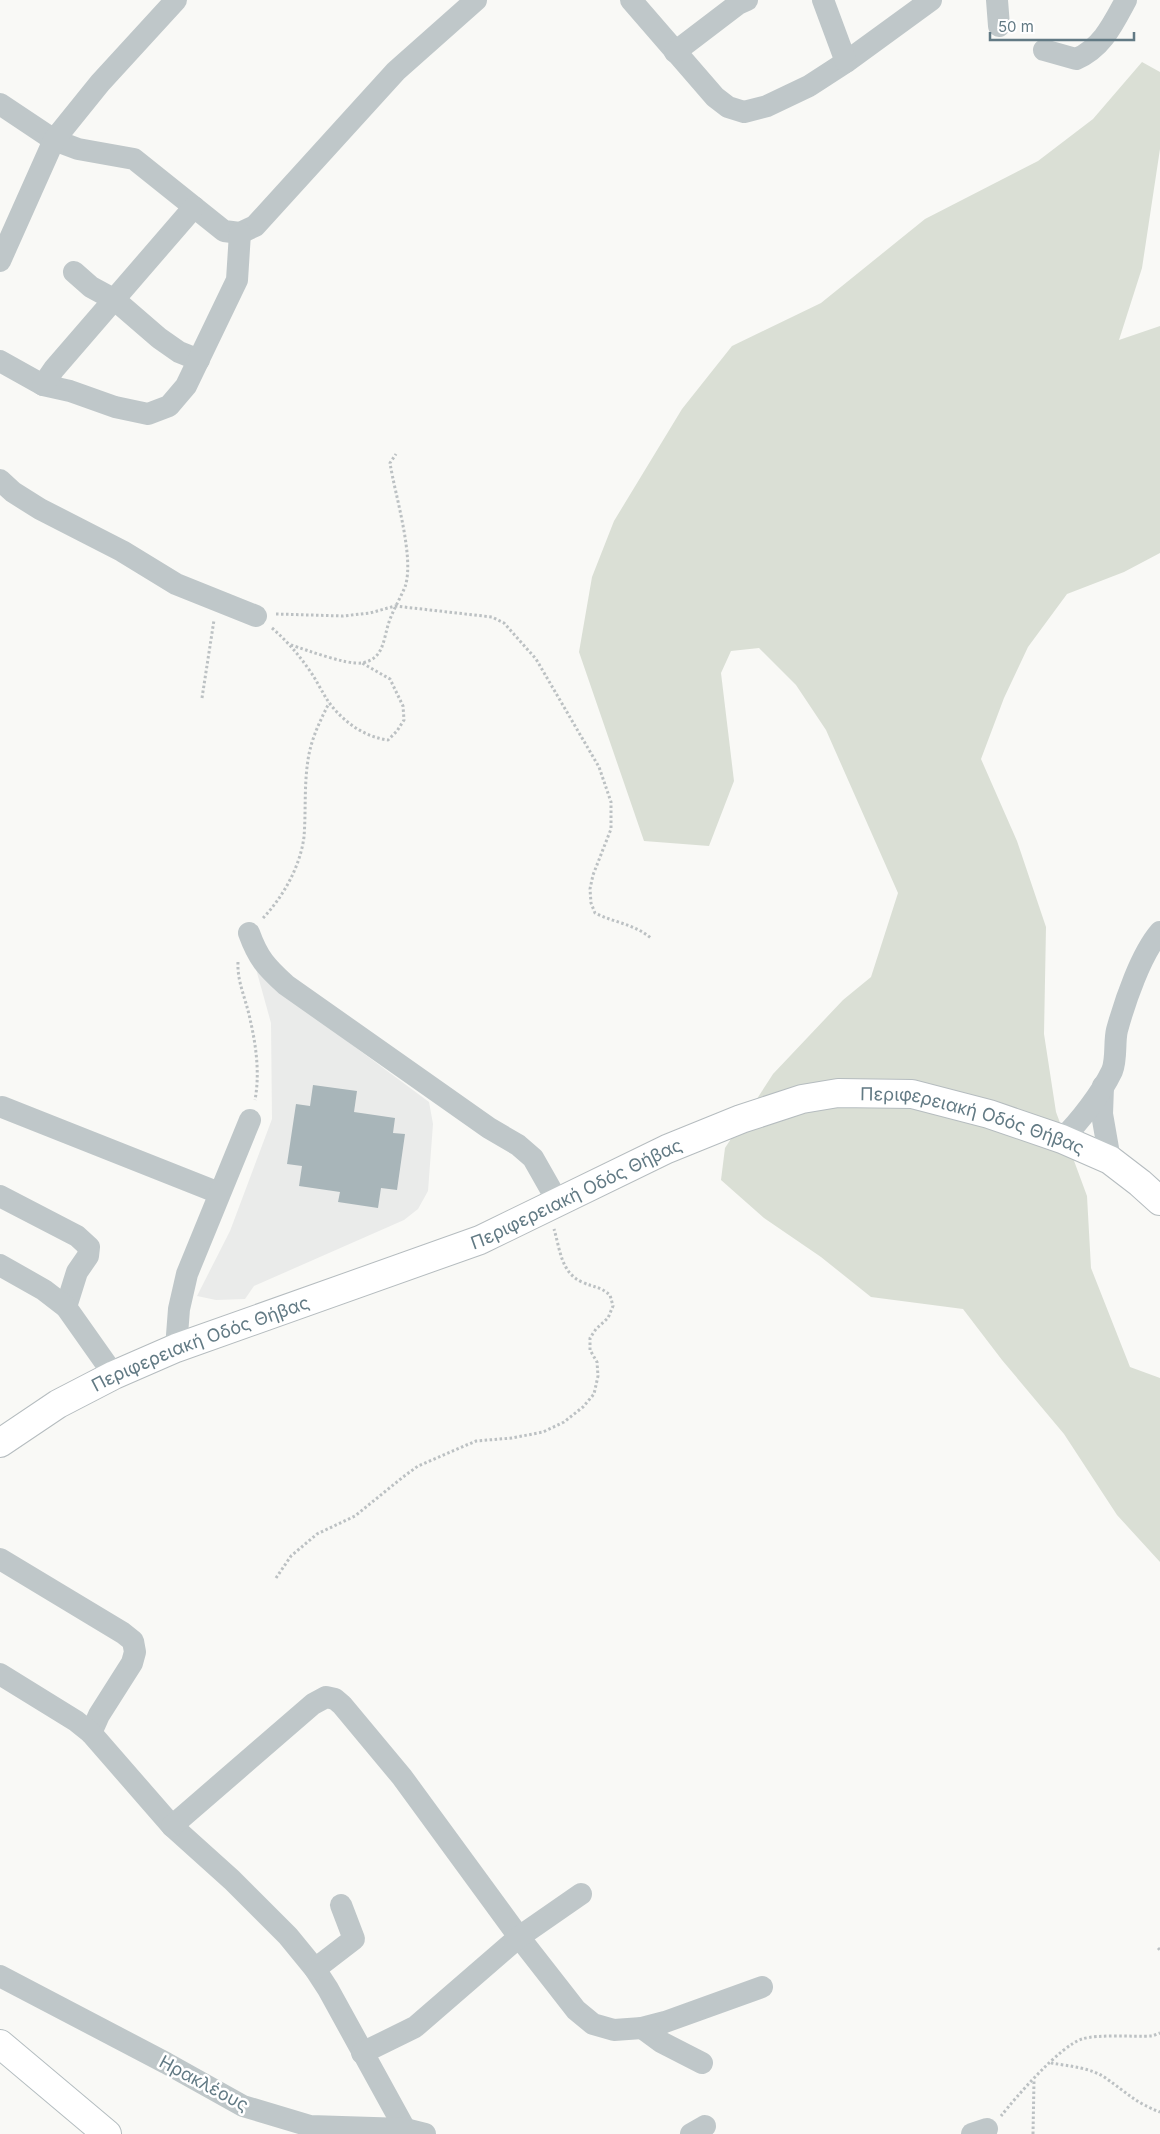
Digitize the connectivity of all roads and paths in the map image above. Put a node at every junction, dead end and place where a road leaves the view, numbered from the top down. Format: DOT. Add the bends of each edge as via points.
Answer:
graph roads {
  1 [pos="176,0"];
  2 [pos="476,0"];
  3 [pos="631,0"];
  4 [pos="747,0"];
  5 [pos="823,0"];
  6 [pos="931,0"];
  7 [pos="997,0"];
  8 [pos="1126,0"];
  9 [pos="999,26"];
  10 [pos="1044,50"];
  11 [pos="675,52"];
  12 [pos="846,62"];
  13 [pos="0,104"];
  14 [pos="54,140"];
  15 [pos="194,208"];
  16 [pos="240,233"];
  17 [pos="0,261"];
  18 [pos="74,272"];
  19 [pos="115,300"];
  20 [pos="199,360"];
  21 [pos="0,361"];
  22 [pos="43,385"];
  23 [pos="396,454"];
  24 [pos="0,480"];
  25 [pos="217,601"];
  26 [pos="395,606"];
  27 [pos="256,616"];
  28 [pos="291,645"];
  29 [pos="361,663"];
  30 [pos="202,698"];
  31 [pos="329,703"];
  32 [pos="1160,932"];
  33 [pos="249,933"];
  34 [pos="652,939"];
  35 [pos="1103,1086"];
  36 [pos="2,1107"];
  37 [pos="250,1120"];
  38 [pos="1062,1139"];
  39 [pos="1110,1160"];
  40 [pos="219,1193"];
  41 [pos="0,1196"];
  42 [pos="1160,1201"];
  43 [pos="551,1205"];
  44 [pos="0,1265"];
  45 [pos="66,1307"];
  46 [pos="176,1348"];
  47 [pos="114,1375"];
  48 [pos="0,1443"];
  49 [pos="0,1559"];
  50 [pos="276,1578"];
  51 [pos="0,1674"];
  52 [pos="91,1733"];
  53 [pos="172,1826"];
  54 [pos="581,1894"];
  55 [pos="341,1905"];
  56 [pos="519,1937"];
  57 [pos="315,1969"];
  58 [pos="0,1976"];
  59 [pos="762,1987"];
  60 [pos="642,2028"];
  61 [pos="1160,2032"];
  62 [pos="0,2044"];
  63 [pos="362,2053"];
  64 [pos="702,2063"];
  65 [pos="1050,2063"];
  66 [pos="1034,2079"];
  67 [pos="1160,2112"];
  68 [pos="415,2131"];
  69 [pos="979,2131"];
  70 [pos="107,2134"];
  71 [pos="1033,2134"];
  1 -- 14 [label="street" via="100,83"];
  2 -- 16 [label="street" via="396,71 255,226"];
  3 -- 11 [label="street"];
  4 -- 11 [label="street"];
  5 -- 12 [label="street"];
  6 -- 12 [label="street"];
  7 -- 9 [label="street"];
  8 -- 10 [label="street" via="1103,39 1088,54 1076,59"];
  11 -- 12 [label="street" via="715,97 728,107 744,112 767,106 809,86"];
  13 -- 14 [label="street"];
  14 -- 15 [label="street" via="78,149 134,159"];
  14 -- 17 [label="street"];
  15 -- 16 [label="street" via="224,231"];
  15 -- 19 [label="street"];
  16 -- 20 [label="street" via="237,280"];
  18 -- 19 [label="street" via="91,287"];
  19 -- 20 [label="street" via="159,338 179,352"];
  19 -- 22 [label="street"];
  20 -- 22 [label="street" via="186,386 169,406 148,414"];
  21 -- 22 [label="street"];
  23 -- 26 [label="path" via="390,463 407,557 405,586"];
  24 -- 25 [label="street" via="40,509 122,551 176,584"];
  25 -- 27 [label="street"];
  25 -- 30 [label="path"];
  26 -- 27 [label="path" via="370,614 343,616 300,613"];
  26 -- 29 [label="path" via="384,645 377,656"];
  26 -- 34 [label="path" via="492,617 504,623 536,659 599,767 611,802 611,829 590,889 595,913 641,929"];
  27 -- 28 [label="path"];
  28 -- 29 [label="path"];
  28 -- 31 [label="path"];
  29 -- 31 [label="path" via="390,679 397,691 404,706 404,720 398,731 388,740 374,738 356,729"];
  31 -- 33 [label="path" via="313,738 308,760 304,838 297,865 273,907"];
  32 -- 35 [label="street" via="1150,944 1137,975 1117,1031 1113,1070"];
  33 -- 37 [label="path" via="239,952 238,970 256,1057 258,1083"];
  33 -- 43 [label="street" via="256,953 286,985 533,1158"];
  35 -- 38 [label="street" via="1076,1125"];
  35 -- 39 [label="street" via="1102,1114"];
  36 -- 40 [label="street"];
  37 -- 40 [label="street"];
  38 -- 39 [label="main road, Περιφερειακή Οδός Θήβας"];
  38 -- 43 [label="main road, Περιφερειακή Οδός Θήβας" via="990,1114 912,1094 838,1093 802,1099 740,1119 667,1149"];
  39 -- 42 [label="main road, Περιφερειακή Οδός Θήβας"];
  40 -- 46 [label="street" via="188,1274 179,1309"];
  41 -- 45 [label="street" via="77,1236 89,1247"];
  43 -- 46 [label="main road, Περιφερειακή Οδός Θήβας" via="480,1240"];
  43 -- 50 [label="path" via="552,1224 563,1263 571,1275 583,1283 599,1286 610,1295 613,1306 608,1318 590,1338 590,1350 597,1362 594,1394 564,1422 543,1432 476,1442 418,1466 355,1516 317,1534 291,1556"];
  44 -- 45 [label="street" via="44,1290"];
  45 -- 47 [label="street"];
  46 -- 47 [label="main road, Περιφερειακή Οδός Θήβας"];
  47 -- 48 [label="main road, Περιφερειακή Οδός Θήβας" via="58,1404"];
  49 -- 52 [label="street" via="123,1632 133,1642 132,1662"];
  51 -- 52 [label="street"];
  52 -- 53 [label="street"];
  53 -- 56 [label="street" via="313,1704 326,1698 334,1699 402,1777"];
  53 -- 57 [label="street" via="256,1903"];
  54 -- 56 [label="street"];
  55 -- 57 [label="street" via="354,1939"];
  56 -- 60 [label="street" via="576,2010 593,2024 614,2030"];
  56 -- 63 [label="street" via="415,2027"];
  57 -- 63 [label="street"];
  58 -- 68 [label="street, Ηρακλέους" via="243,2106 310,2126"];
  59 -- 60 [label="street"];
  60 -- 64 [label="street" via="661,2042"];
  61 -- 65 [label="path" via="1152,2036 1081,2039"];
  62 -- 70 [label="main road"];
  63 -- 68 [label="street"];
  65 -- 66 [label="path"];
  65 -- 67 [label="path" via="1106,2078 1146,2107"];
  66 -- 69 [label="path" via="1000,2117"];
  66 -- 71 [label="path"];
}
